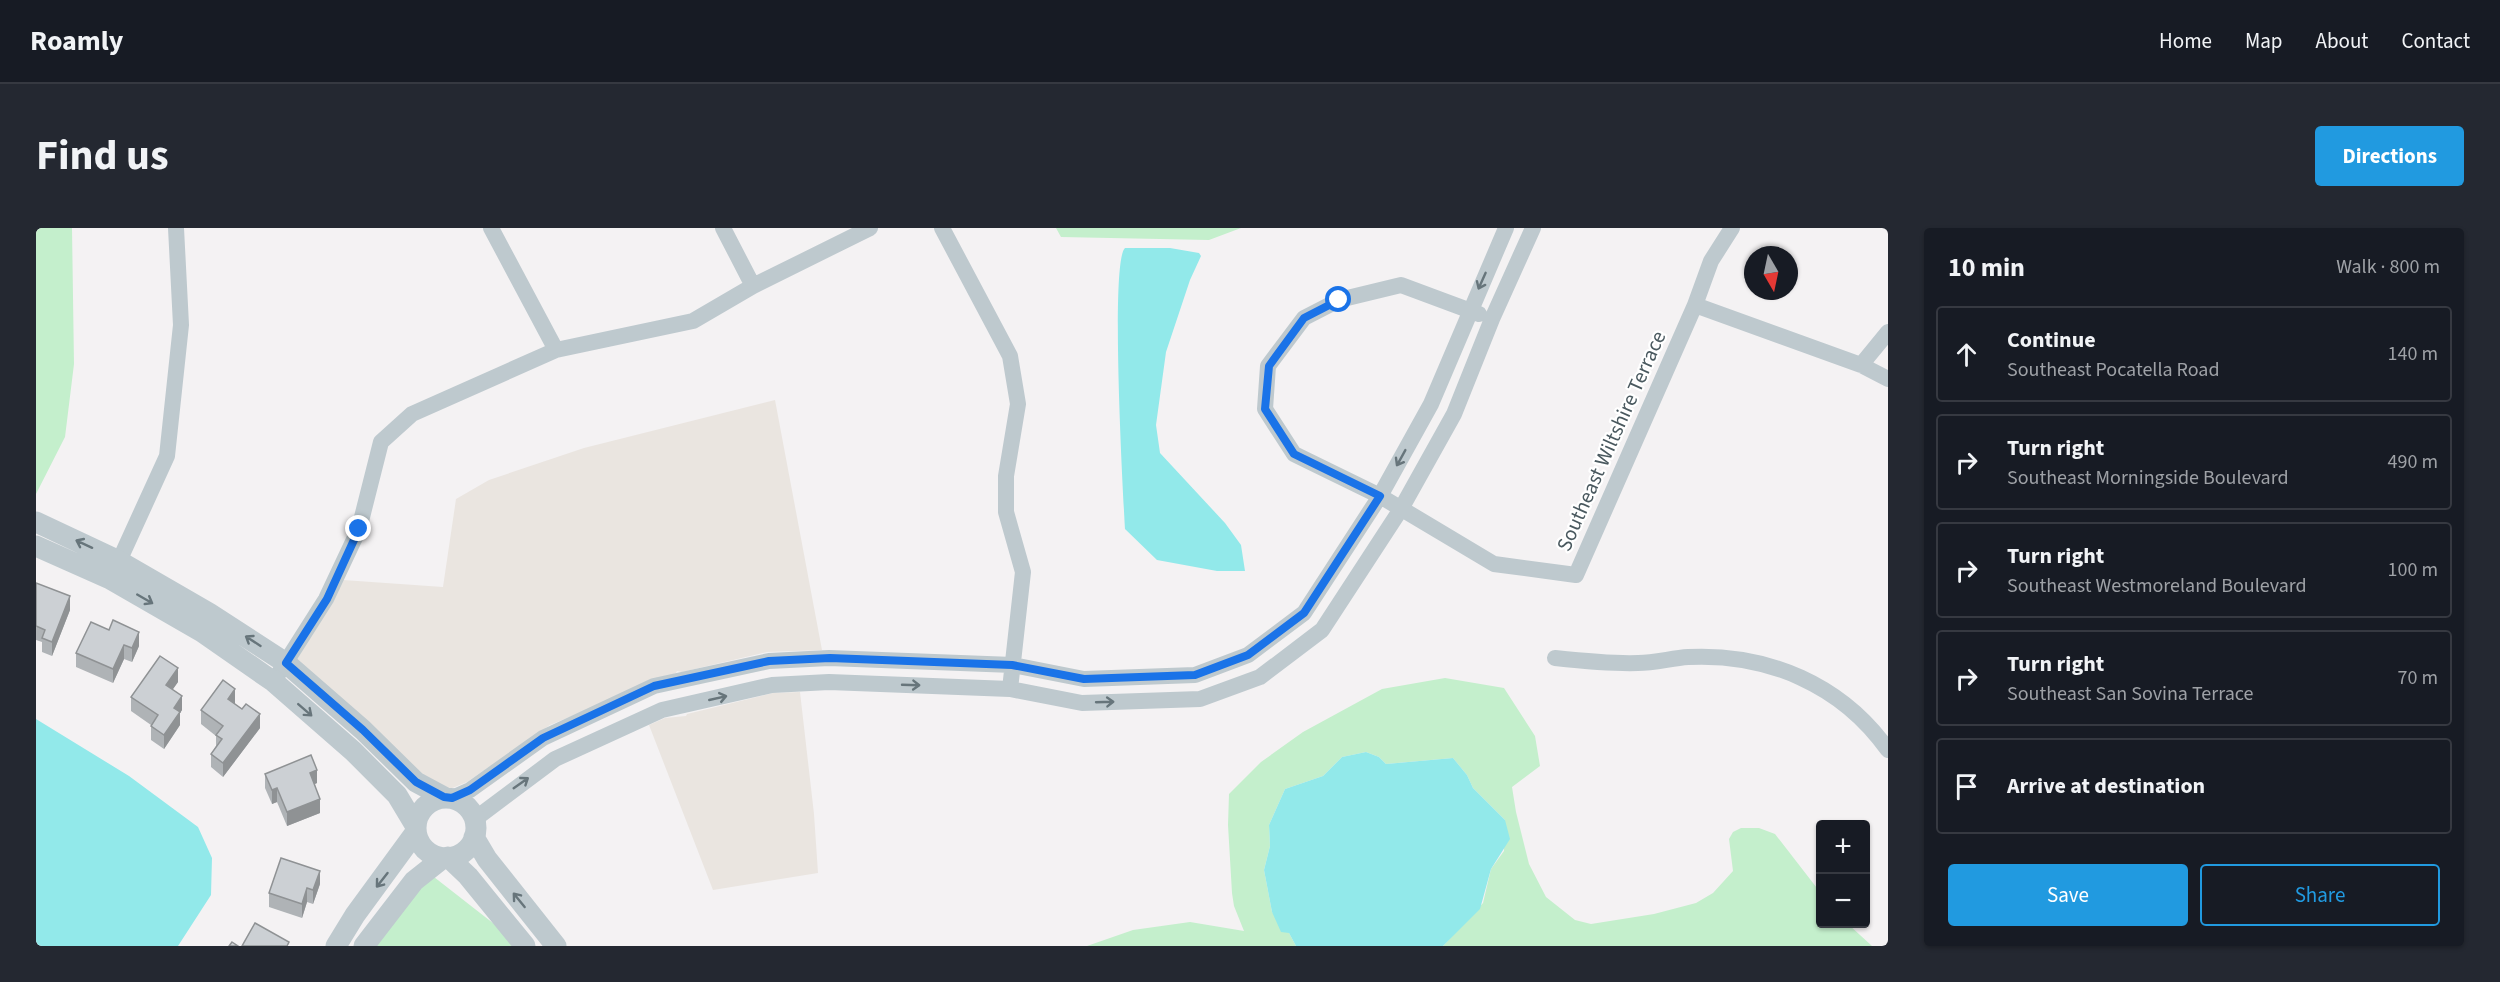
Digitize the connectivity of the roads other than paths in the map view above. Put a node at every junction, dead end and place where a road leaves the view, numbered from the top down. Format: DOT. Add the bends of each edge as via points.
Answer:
graph roads {
  1 [pos="176,228"];
  2 [pos="491,228"];
  3 [pos="723,228"];
  4 [pos="870,228"];
  5 [pos="942,228"];
  6 [pos="1506,228"];
  7 [pos="1533,228"];
  8 [pos="1732,228"];
  9 [pos="753,286"];
  10 [pos="1695,305"];
  11 [pos="1469,310"];
  12 [pos="1492,319"];
  13 [pos="1888,332"];
  14 [pos="556,350"];
  15 [pos="1861,365"];
  16 [pos="1888,379"];
  17 [pos="1380,496"];
  18 [pos="1401,509"];
  19 [pos="36,522"];
  20 [pos="36,546"];
  21 [pos="115,570"];
  22 [pos="1555,658"];
  23 [pos="809,659"];
  24 [pos="286,663"];
  25 [pos="1012,665"];
  26 [pos="1195,675"];
  27 [pos="683,680"];
  28 [pos="274,682"];
  29 [pos="809,683"];
  30 [pos="1010,689"];
  31 [pos="1200,699"];
  32 [pos="680,707"];
  33 [pos="548,736"];
  34 [pos="1888,750"];
  35 [pos="561,757"];
  36 [pos="448,797"];
  37 [pos="475,828"];
  38 [pos="415,829"];
  39 [pos="446,858"];
  40 [pos="336,946"];
  41 [pos="364,946"];
  42 [pos="525,946"];
  43 [pos="556,946"];
  1 -- 21 [label="street" via="181,325 167,456"];
  2 -- 14 [label="street"];
  3 -- 9 [label="street"];
  4 -- 9 [label="street"];
  5 -- 25 [label="street" via="1011,356 1018,404 1006,476 1006,512 1023,572"];
  6 -- 11 [label="street, one-way"];
  7 -- 12 [label="street"];
  8 -- 10 [label="street, Southeast Wiltshire Terrace" via="1711,261"];
  9 -- 14 [label="street" via="693,321"];
  10 -- 15 [label="street"];
  10 -- 18 [label="street, Southeast Wiltshire Terrace" via="1576,575 1494,564"];
  11 -- 12 [label="street, Southeast Wiltshire Terrace"];
  11 -- 17 [label="street, one-way" via="1431,404"];
  11 -- 17 [label="street, Southeast Wiltshire Terrace" via="1401,285 1339,300 1304,318 1269,366 1265,409 1294,454"];
  12 -- 18 [label="street" via="1454,414"];
  13 -- 15 [label="street"];
  14 -- 24 [label="street" via="412,414 381,442 359,529 327,599"];
  15 -- 16 [label="street"];
  17 -- 18 [label="street, Southeast Wiltshire Terrace"];
  17 -- 26 [label="street" via="1304,613 1248,655"];
  18 -- 31 [label="street" via="1322,630 1260,677"];
  21 -- 19 [label="street, one-way"];
  20 -- 21 [label="street"];
  24 -- 21 [label="street, one-way" via="209,613"];
  21 -- 28 [label="street, one-way"];
  22 -- 34 [label="street" via="1638,663 1690,657 1745,660 1784,670 1828,690 1871,725"];
  23 -- 25 [label="street"];
  23 -- 27 [label="street" via="769,661"];
  23 -- 29 [label="street"];
  24 -- 28 [label="street"];
  24 -- 36 [label="street" via="416,782"];
  25 -- 26 [label="street" via="1084,679"];
  25 -- 30 [label="street"];
  26 -- 31 [label="street"];
  27 -- 32 [label="street"];
  27 -- 33 [label="street" via="654,686"];
  28 -- 38 [label="street, one-way" via="389,788"];
  29 -- 30 [label="street, one-way"];
  32 -- 29 [label="street, one-way" via="772,685"];
  30 -- 31 [label="street, one-way" via="1082,703"];
  32 -- 35 [label="street" via="662,710"];
  33 -- 35 [label="street"];
  33 -- 36 [label="street" via="470,790"];
  37 -- 35 [label="street, one-way"];
  36 -- 37 [label="street" via="465,804"];
  36 -- 38 [label="street" via="424,806"];
  37 -- 39 [label="street" via="468,849"];
  43 -- 37 [label="street, one-way" via="487,859"];
  38 -- 39 [label="street" via="427,852"];
  38 -- 40 [label="street, one-way"];
  39 -- 41 [label="street" via="414,881"];
  39 -- 42 [label="street" via="468,876"];
}
